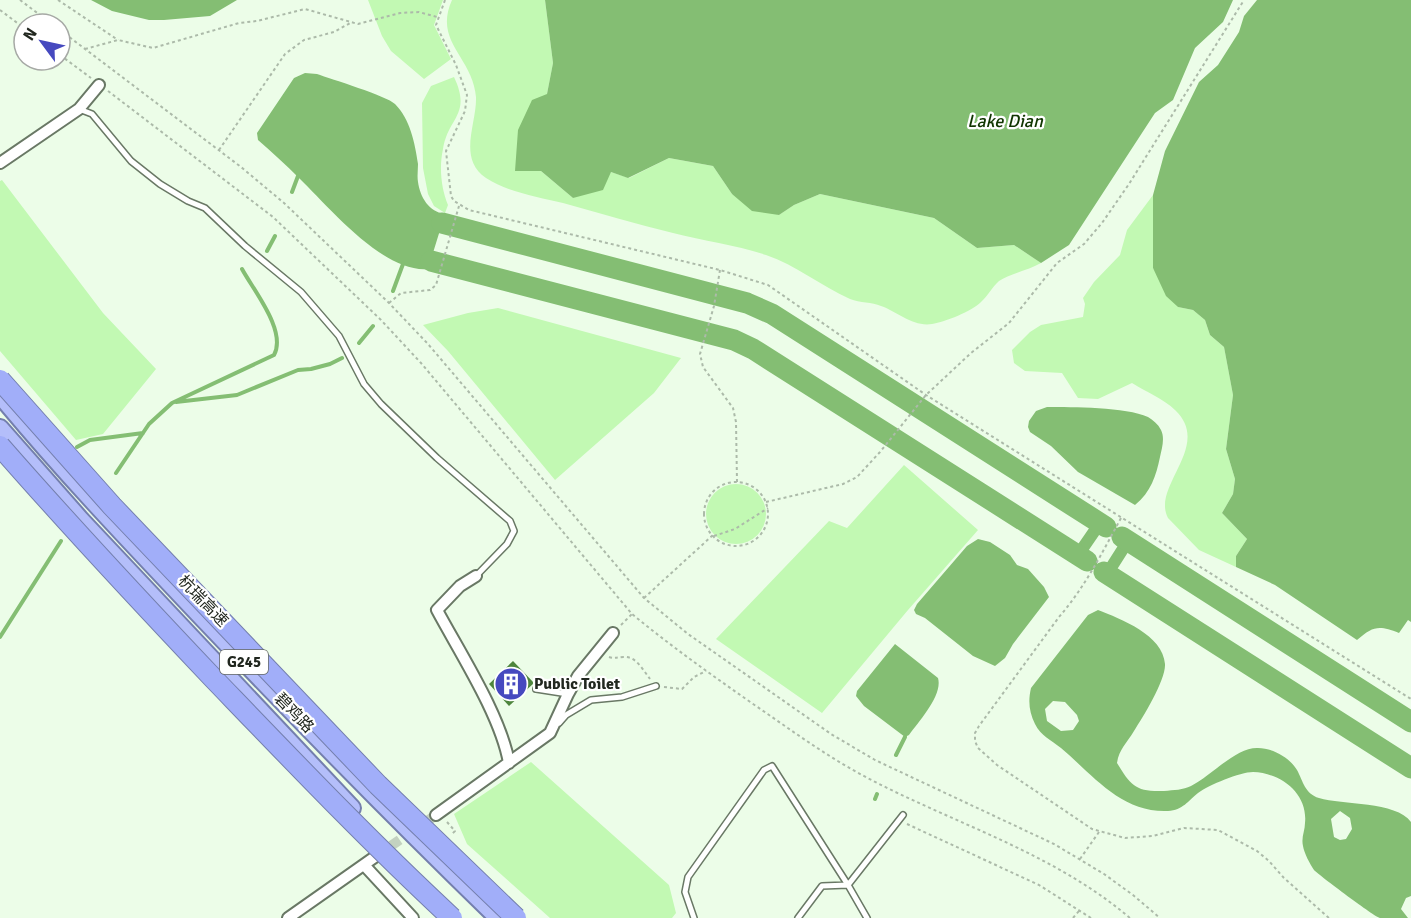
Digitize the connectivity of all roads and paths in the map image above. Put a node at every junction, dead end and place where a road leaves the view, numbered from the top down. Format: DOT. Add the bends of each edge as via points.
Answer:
graph roads {
  1 [pos="20,0"];
  2 [pos="58,0"];
  3 [pos="445,0"];
  4 [pos="1244,0"];
  5 [pos="36,12"];
  6 [pos="437,17"];
  7 [pos="352,22"];
  8 [pos="72,39"];
  9 [pos="118,40"];
  10 [pos="85,49"];
  11 [pos="72,64"];
  12 [pos="99,84"];
  13 [pos="79,109"];
  14 [pos="219,150"];
  15 [pos="0,163"];
  16 [pos="459,204"];
  17 [pos="720,270"];
  18 [pos="389,303"];
  19 [pos="0,380"];
  20 [pos="0,395"];
  21 [pos="926,395"];
  22 [pos="0,428"];
  23 [pos="8,446"];
  24 [pos="0,462"];
  25 [pos="737,482"];
  26 [pos="766,502"];
  27 [pos="768,507"];
  28 [pos="1121,518"];
  29 [pos="713,536"];
  30 [pos="476,576"];
  31 [pos="644,598"];
  32 [pos="632,614"];
  33 [pos="613,633"];
  34 [pos="706,671"];
  35 [pos="656,686"];
  36 [pos="536,689"];
  37 [pos="568,694"];
  38 [pos="1411,699"];
  39 [pos="550,733"];
  40 [pos="509,763"];
  41 [pos="438,814"];
  42 [pos="903,815"];
  43 [pos="898,821"];
  44 [pos="1099,832"];
  45 [pos="453,833"];
  46 [pos="379,854"];
  47 [pos="1080,860"];
  48 [pos="364,865"];
  49 [pos="848,885"];
  50 [pos="1080,910"];
  51 [pos="288,918"];
  52 [pos="413,918"];
  53 [pos="451,918"];
  54 [pos="498,918"];
  55 [pos="516,918"];
  56 [pos="694,918"];
  57 [pos="798,918"];
  58 [pos="867,918"];
  59 [pos="1073,918"];
  60 [pos="1091,918"];
  61 [pos="1130,918"];
  62 [pos="1160,918"];
  63 [pos="1329,918"];
  1 -- 5 [label="path"];
  2 -- 9 [label="path"];
  3 -- 6 [label="path"];
  4 -- 21 [label="path" via="1102,223 1084,244 1057,263 1009,322"];
  6 -- 7 [label="path" via="419,12 400,13 358,24"];
  6 -- 16 [label="path" via="436,25 467,95 465,111 447,151 449,190"];
  7 -- 9 [label="path" via="305,9 153,48"];
  7 -- 14 [label="path" via="334,32 304,40 285,54"];
  8 -- 10 [label="path"];
  9 -- 10 [label="path"];
  10 -- 14 [label="path"];
  11 -- 12 [label="path"];
  12 -- 13 [label="street"];
  12 -- 32 [label="path" via="273,217 381,320"];
  13 -- 15 [label="street"];
  13 -- 30 [label="lane" via="92,114 131,161 160,184 205,208 301,292 339,336 364,384 381,404 510,521 514,531 507,544"];
  14 -- 18 [label="path" via="284,203"];
  16 -- 17 [label="path" via="470,210"];
  16 -- 18 [label="path" via="436,285 430,290 401,293"];
  17 -- 21 [label="path" via="768,285"];
  17 -- 25 [label="path" via="700,354 703,367 732,408 736,422"];
  18 -- 31 [label="path" via="436,352"];
  19 -- 55 [label="highway, 杭瑞高速, bridge" via="112,506 378,785"];
  20 -- 54 [label="highway, 碧鸡路 / G245" via="103,513 256,674"];
  21 -- 26 [label="path" via="856,477 843,484"];
  21 -- 28 [label="path"];
  22 -- 23 [label="highway"];
  23 -- 24 [label="street"];
  23 -- 53 [label="highway, bridge" via="69,526 276,743"];
  25 -- 26 [label="path" via="753,486"];
  25 -- 29 [label="path" via="719,487 706,504 705,519"];
  26 -- 27 [label="path"];
  27 -- 29 [label="path" via="735,529"];
  27 -- 29 [label="path" via="764,530 748,544 727,545"];
  28 -- 38 [label="path"];
  28 -- 44 [label="path" via="1080,591 975,733 978,748 997,765"];
  29 -- 31 [label="path"];
  30 -- 40 [label="street" via="436,610 490,709"];
  31 -- 47 [label="path" via="687,634 831,734 875,760 1046,840"];
  32 -- 33 [label="path"];
  32 -- 34 [label="path"];
  33 -- 35 [label="path" via="606,657 637,661"];
  33 -- 37 [label="street"];
  34 -- 35 [label="path" via="682,688"];
  34 -- 61 [label="path" via="818,749 873,780 1042,859"];
  35 -- 39 [label="lane" via="622,697 591,700 566,715"];
  36 -- 37 [label="lane"];
  37 -- 39 [label="street"];
  39 -- 40 [label="street"];
  40 -- 41 [label="street"];
  41 -- 45 [label="path"];
  42 -- 43 [label="lane"];
  43 -- 49 [label="lane"];
  43 -- 50 [label="path" via="1039,885"];
  44 -- 47 [label="path"];
  44 -- 63 [label="path" via="1125,838 1184,828 1218,830 1257,851"];
  46 -- 48 [label="street"];
  47 -- 62 [label="path"];
  48 -- 51 [label="street"];
  48 -- 52 [label="street"];
  49 -- 56 [label="lane" via="771,766 764,770 688,877 685,892"];
  49 -- 57 [label="lane" via="822,886"];
  49 -- 58 [label="lane"];
  50 -- 59 [label="path"];
  50 -- 60 [label="path"];
}
